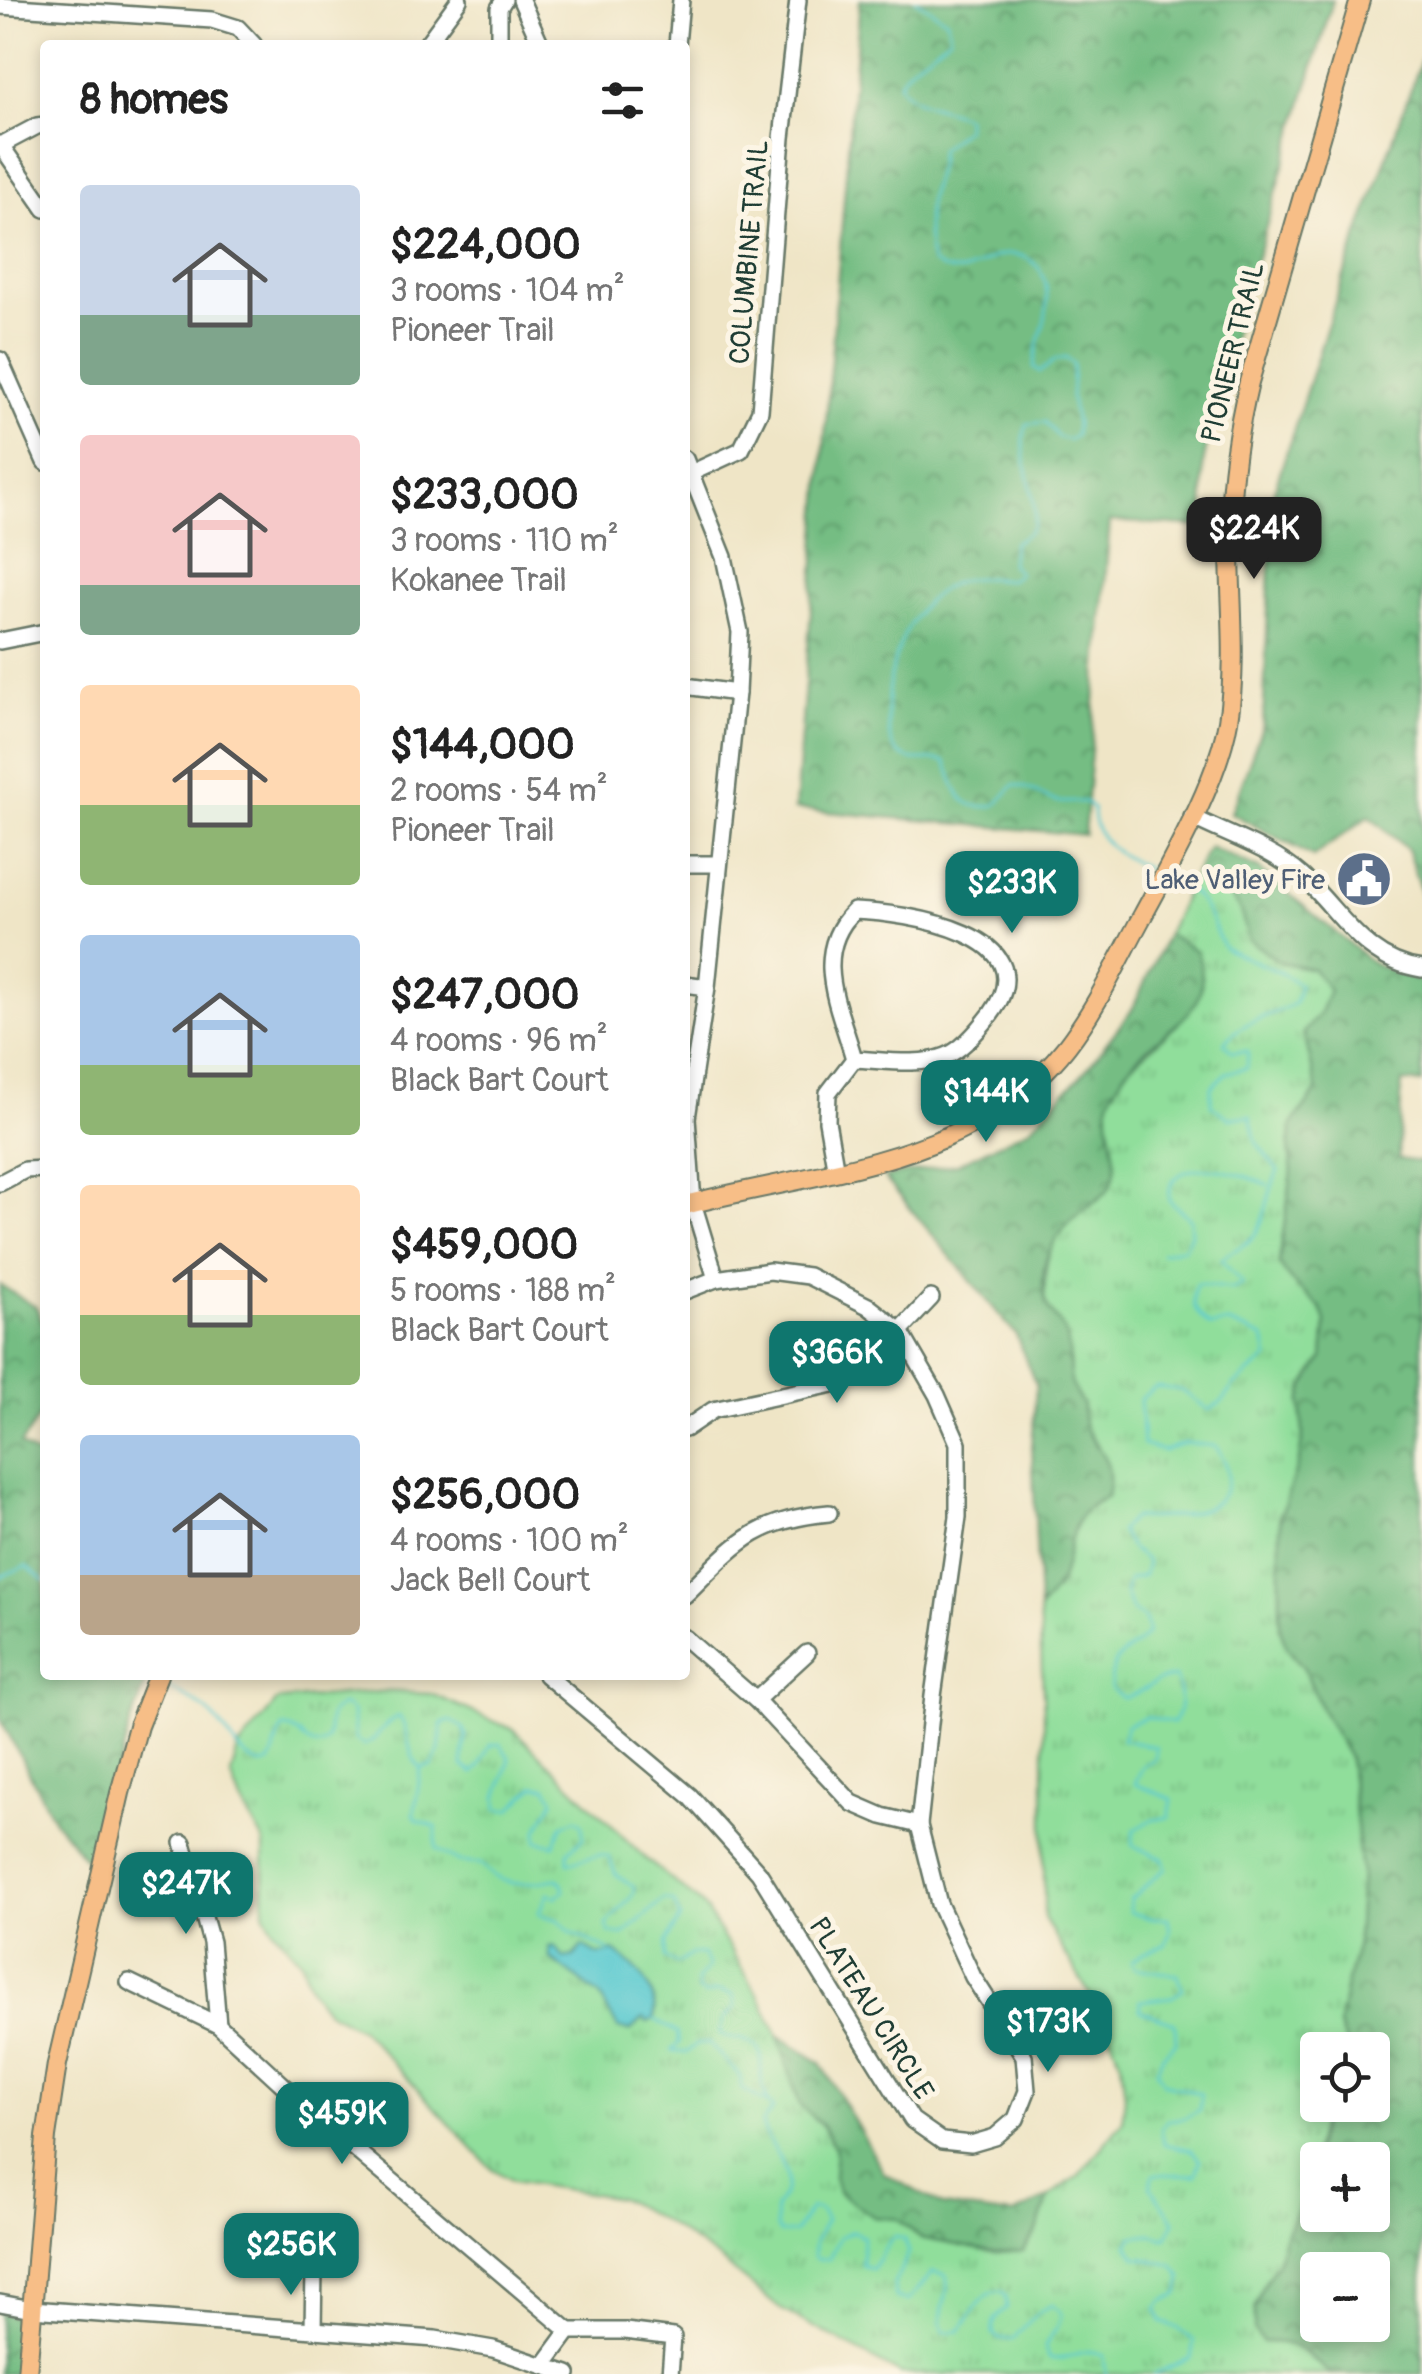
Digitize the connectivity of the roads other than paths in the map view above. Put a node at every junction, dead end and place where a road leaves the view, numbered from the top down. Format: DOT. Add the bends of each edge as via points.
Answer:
graph roads {
  1 [pos="459,0"];
  2 [pos="504,0"];
  3 [pos="521,0"];
  4 [pos="681,0"];
  5 [pos="798,0"];
  6 [pos="1360,0"];
  7 [pos="0,6"];
  8 [pos="249,40"];
  9 [pos="430,40"];
  10 [pos="499,40"];
  11 [pos="540,40"];
  12 [pos="677,40"];
  13 [pos="40,126"];
  14 [pos="0,144"];
  15 [pos="40,202"];
  16 [pos="0,360"];
  17 [pos="40,451"];
  18 [pos="690,465"];
  19 [pos="690,471"];
  20 [pos="40,633"];
  21 [pos="0,641"];
  22 [pos="690,687"];
  23 [pos="736,692"];
  24 [pos="1192,818"];
  25 [pos="690,864"];
  26 [pos="718,864"];
  27 [pos="839,900"];
  28 [pos="854,910"];
  29 [pos="1422,969"];
  30 [pos="690,984"];
  31 [pos="707,986"];
  32 [pos="854,1059"];
  33 [pos="690,1093"];
  34 [pos="40,1169"];
  35 [pos="836,1172"];
  36 [pos="0,1183"];
  37 [pos="690,1204"];
  38 [pos="690,1207"];
  39 [pos="716,1279"];
  40 [pos="690,1289"];
  41 [pos="931,1298"];
  42 [pos="900,1331"];
  43 [pos="690,1425"];
  44 [pos="829,1513"];
  45 [pos="690,1590"];
  46 [pos="690,1642"];
  47 [pos="808,1653"];
  48 [pos="156,1680"];
  49 [pos="552,1680"];
  50 [pos="756,1700"];
  51 [pos="919,1825"];
  52 [pos="183,1843"];
  53 [pos="130,1982"];
  54 [pos="218,2025"];
  55 [pos="314,2269"];
  56 [pos="0,2303"];
  57 [pos="32,2308"];
  58 [pos="313,2328"];
  59 [pos="568,2332"];
  60 [pos="544,2365"];
  61 [pos="27,2374"];
  62 [pos="568,2374"];
  63 [pos="670,2374"];
  1 -- 9 [label="street"];
  2 -- 10 [label="street"];
  3 -- 11 [label="street"];
  4 -- 12 [label="street"];
  5 -- 18 [label="street, COLUMBINE TRAIL" via="760,411 741,450"];
  6 -- 24 [label="main road, PIONEER TRAIL" via="1239,424 1230,530 1228,723"];
  7 -- 8 [label="street" via="212,20 238,28"];
  13 -- 14 [label="street"];
  14 -- 15 [label="street"];
  16 -- 17 [label="street"];
  19 -- 23 [label="street" via="724,557 740,632"];
  20 -- 21 [label="street"];
  22 -- 23 [label="street"];
  23 -- 26 [label="street"];
  24 -- 29 [label="street" via="1273,856 1301,875 1355,936"];
  24 -- 35 [label="main road, PIONEER TRAIL" via="1086,1018 1033,1083 933,1145"];
  25 -- 26 [label="street"];
  26 -- 31 [label="street"];
  27 -- 28 [label="street"];
  28 -- 32 [label="street" via="831,944 829,968"];
  28 -- 32 [label="street" via="975,937 993,949 1006,983 986,1020 950,1055 924,1062"];
  30 -- 31 [label="street"];
  31 -- 33 [label="street"];
  32 -- 35 [label="street" via="828,1093"];
  34 -- 36 [label="street"];
  35 -- 37 [label="main road, PIONEER TRAIL"];
  38 -- 39 [label="street"];
  39 -- 40 [label="street"];
  39 -- 42 [label="street" via="770,1271 808,1276 868,1306"];
  41 -- 42 [label="street"];
  42 -- 43 [label="street" via="860,1373 838,1383 713,1410"];
  42 -- 51 [label="street, PLATEAU CIRCLE" via="958,1444 958,1517"];
  44 -- 45 [label="street" via="777,1521 745,1536"];
  46 -- 50 [label="street"];
  47 -- 50 [label="street"];
  48 -- 57 [label="main road" via="120,1793 56,2064"];
  49 -- 51 [label="street, PLATEAU CIRCLE" via="690,1796 759,1873 912,2120 942,2141 972,2144 1016,2119 1027,2090 1024,2056 973,1977 939,1904"];
  50 -- 51 [label="street" via="852,1802"];
  52 -- 54 [label="street" via="210,1942"];
  53 -- 54 [label="street"];
  54 -- 59 [label="street"];
  55 -- 58 [label="street"];
  56 -- 57 [label="street"];
  57 -- 58 [label="street"];
  57 -- 61 [label="main road"];
  58 -- 60 [label="street" via="467,2344"];
  59 -- 60 [label="street"];
  59 -- 63 [label="street" via="673,2337"];
  60 -- 62 [label="street"];
}
